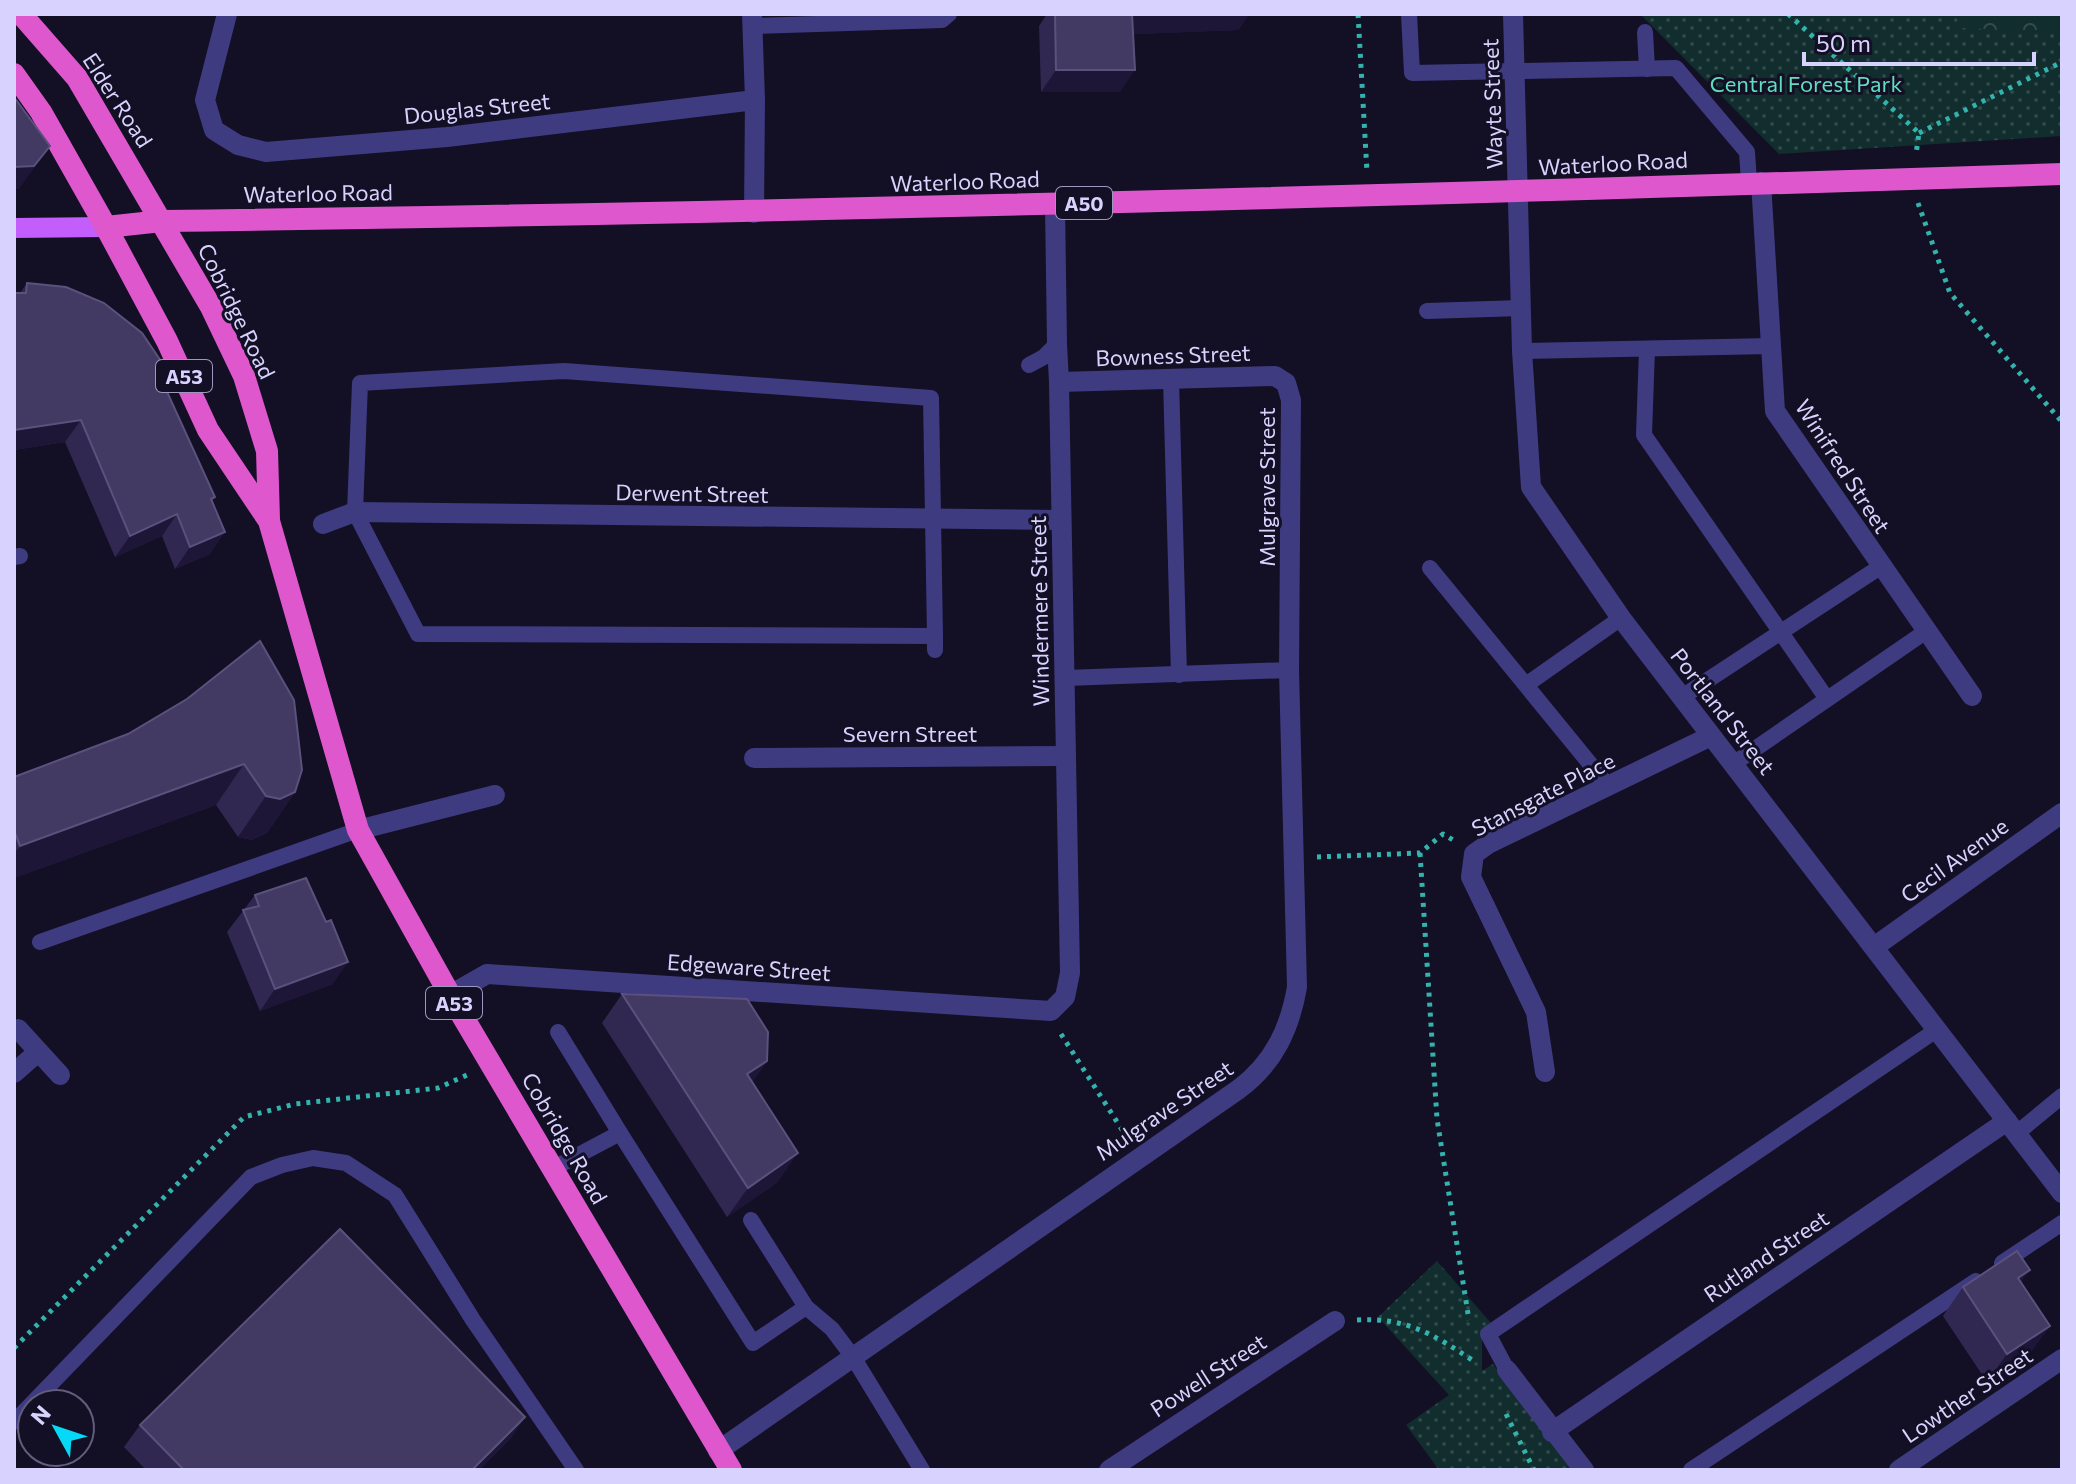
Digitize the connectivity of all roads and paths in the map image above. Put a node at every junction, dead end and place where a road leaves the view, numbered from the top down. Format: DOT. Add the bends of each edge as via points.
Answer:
graph roads {
  1 [pos="21,14"];
  2 [pos="227,14"];
  3 [pos="949,14"];
  4 [pos="1358,14"];
  5 [pos="1409,14"];
  6 [pos="1513,14"];
  7 [pos="1788,14"];
  8 [pos="752,20"];
  9 [pos="1645,32"];
  10 [pos="2062,62"];
  11 [pos="1647,69"];
  12 [pos="14,74"];
  13 [pos="1515,74"];
  14 [pos="755,100"];
  15 [pos="1919,133"];
  16 [pos="2062,174"];
  17 [pos="1912,178"];
  18 [pos="1755,182"];
  19 [pos="1518,193"];
  20 [pos="1368,197"];
  21 [pos="1055,204"];
  22 [pos="754,213"];
  23 [pos="162,221"];
  24 [pos="106,227"];
  25 [pos="14,228"];
  26 [pos="1521,308"];
  27 [pos="1427,311"];
  28 [pos="1057,344"];
  29 [pos="1771,346"];
  30 [pos="1647,349"];
  31 [pos="1522,351"];
  32 [pos="1029,365"];
  33 [pos="1171,379"];
  34 [pos="1059,382"];
  35 [pos="1286,383"];
  36 [pos="2062,422"];
  37 [pos="355,512"];
  38 [pos="1061,520"];
  39 [pos="269,521"];
  40 [pos="935,521"];
  41 [pos="323,524"];
  42 [pos="1880,567"];
  43 [pos="1430,568"];
  44 [pos="1621,618"];
  45 [pos="1925,632"];
  46 [pos="1781,633"];
  47 [pos="1289,670"];
  48 [pos="1179,675"];
  49 [pos="1066,678"];
  50 [pos="1526,685"];
  51 [pos="1972,696"];
  52 [pos="1682,697"];
  53 [pos="1827,699"];
  54 [pos="1711,736"];
  55 [pos="1066,756"];
  56 [pos="754,758"];
  57 [pos="1733,764"];
  58 [pos="1609,787"];
  59 [pos="495,795"];
  60 [pos="2062,813"];
  61 [pos="358,830"];
  62 [pos="1420,853"];
  63 [pos="1474,854"];
  64 [pos="1294,858"];
  65 [pos="40,942"];
  66 [pos="1874,947"];
  67 [pos="450,995"];
  68 [pos="1051,1011"];
  69 [pos="18,1029"];
  70 [pos="1938,1029"];
  71 [pos="558,1032"];
  72 [pos="38,1052"];
  73 [pos="1545,1072"];
  74 [pos="14,1073"];
  75 [pos="60,1075"];
  76 [pos="2059,1106"];
  77 [pos="2012,1127"];
  78 [pos="620,1133"];
  79 [pos="1139,1155"];
  80 [pos="552,1169"];
  81 [pos="2062,1193"];
  82 [pos="751,1220"];
  83 [pos="2062,1223"];
  84 [pos="806,1307"];
  85 [pos="1335,1321"];
  86 [pos="1472,1334"];
  87 [pos="1475,1349"];
  88 [pos="853,1357"];
  89 [pos="2062,1359"];
  90 [pos="1479,1364"];
  91 [pos="1507,1370"];
  92 [pos="1482,1372"];
  93 [pos="1501,1403"];
  94 [pos="14,1422"];
  95 [pos="1552,1432"];
  96 [pos="718,1451"];
  97 [pos="576,1470"];
  98 [pos="731,1470"];
  99 [pos="922,1470"];
  100 [pos="1109,1470"];
  101 [pos="1534,1470"];
  102 [pos="1584,1470"];
  103 [pos="1691,1470"];
  104 [pos="1899,1470"];
  1 -- 23 [label="highway, Elder Road / A53" via="77,78"];
  2 -- 14 [label="street, Douglas Street" via="205,100 214,130 238,145 266,152 447,137"];
  3 -- 8 [label="lane" via="942,20"];
  4 -- 20 [label="path"];
  5 -- 13 [label="lane" via="1412,73"];
  6 -- 13 [label="street, Wayte Street"];
  7 -- 15 [label="path"];
  8 -- 14 [label="street"];
  9 -- 11 [label="lane"];
  10 -- 15 [label="path"];
  11 -- 13 [label="lane"];
  11 -- 18 [label="lane" via="1676,68 1747,152"];
  12 -- 24 [label="highway, A53"];
  13 -- 19 [label="street, Wayte Street"];
  14 -- 22 [label="street"];
  15 -- 17 [label="path"];
  16 -- 17 [label="highway, Waterloo Road / A50"];
  17 -- 18 [label="highway, Waterloo Road / A50"];
  17 -- 36 [label="path" via="1950,293"];
  18 -- 19 [label="highway, Waterloo Road / A50"];
  18 -- 29 [label="street, Winifred Street"];
  19 -- 20 [label="highway, Waterloo Road / A50"];
  19 -- 26 [label="street, Portland Street"];
  20 -- 21 [label="highway, Waterloo Road / A50"];
  21 -- 22 [label="highway, Waterloo Road / A50"];
  21 -- 28 [label="street, Windermere Street"];
  22 -- 23 [label="highway, Waterloo Road / A50"];
  23 -- 24 [label="highway, Waterloo Road / A50"];
  23 -- 39 [label="highway, Cobridge Road / A53" via="244,376 267,451"];
  24 -- 25 [label="main road, Waterloo Road / A50"];
  24 -- 39 [label="highway, Cobridge Road / A53" via="208,430"];
  26 -- 27 [label="lane"];
  26 -- 31 [label="street, Portland Street"];
  28 -- 32 [label="lane"];
  28 -- 34 [label="street, Windermere Street"];
  29 -- 30 [label="lane"];
  29 -- 42 [label="street, Winifred Street" via="1775,411"];
  30 -- 31 [label="lane"];
  30 -- 46 [label="lane" via="1644,435"];
  31 -- 44 [label="street, Portland Street" via="1531,487"];
  33 -- 34 [label="street, Bowness Street"];
  33 -- 35 [label="street, Bowness Street" via="1275,376"];
  33 -- 48 [label="lane"];
  34 -- 38 [label="street, Windermere Street"];
  35 -- 47 [label="street, Mulgrave Street" via="1291,400"];
  37 -- 40 [label="street, Derwent Street"];
  37 -- 40 [label="lane" via="418,634 935,643"];
  37 -- 40 [label="lane" via="360,383 564,371 931,398"];
  37 -- 41 [label="street, Derwent Street"];
  38 -- 40 [label="street, Derwent Street"];
  38 -- 49 [label="street, Windermere Street"];
  39 -- 61 [label="highway, Cobridge Road / A53"];
  42 -- 45 [label="street, Winifred Street"];
  42 -- 46 [label="lane"];
  43 -- 50 [label="lane"];
  44 -- 50 [label="lane"];
  44 -- 52 [label="street, Portland Street"];
  45 -- 51 [label="street, Winifred Street"];
  45 -- 53 [label="lane"];
  46 -- 52 [label="lane"];
  46 -- 53 [label="lane"];
  47 -- 48 [label="lane"];
  47 -- 64 [label="street, Mulgrave Street"];
  48 -- 49 [label="lane"];
  49 -- 55 [label="street, Windermere Street"];
  50 -- 58 [label="lane"];
  52 -- 54 [label="street, Portland Street"];
  53 -- 57 [label="lane"];
  54 -- 57 [label="street, Portland Street"];
  54 -- 58 [label="street, Stansgate Place"];
  55 -- 56 [label="street, Severn Street"];
  55 -- 68 [label="street, Windermere Street" via="1070,973 1065,997"];
  57 -- 66 [label="street, Portland Street"];
  58 -- 63 [label="street, Stansgate Place"];
  59 -- 61 [label="street"];
  60 -- 66 [label="street, Cecil Avenue"];
  61 -- 65 [label="lane"];
  61 -- 67 [label="highway, Cobridge Road / A53"];
  62 -- 63 [label="path" via="1443,834"];
  62 -- 64 [label="path"];
  62 -- 86 [label="path" via="1437,1119"];
  63 -- 73 [label="street, Stansgate Place" via="1471,877 1536,1012"];
  64 -- 79 [label="street, Mulgrave Street" via="1297,987 1292,1018 1277,1047 1259,1074"];
  66 -- 70 [label="street, Portland Street"];
  67 -- 68 [label="street, Edgeware Street" via="487,974"];
  67 -- 80 [label="highway, Cobridge Road / A53"];
  68 -- 79 [label="path" via="1067,1048"];
  69 -- 72 [label="street"];
  70 -- 77 [label="street, Portland Street"];
  70 -- 91 [label="lane" via="1488,1334"];
  71 -- 78 [label="lane"];
  72 -- 74 [label="street"];
  72 -- 75 [label="street"];
  76 -- 77 [label="lane"];
  77 -- 81 [label="street, Portland Street"];
  77 -- 95 [label="street, Rutland Street"];
  78 -- 80 [label="lane"];
  78 -- 84 [label="lane" via="753,1343"];
  79 -- 88 [label="street, Mulgrave Street"];
  80 -- 96 [label="highway, Cobridge Road / A53"];
  82 -- 84 [label="lane"];
  83 -- 103 [label="lane"];
  84 -- 88 [label="lane"];
  85 -- 90 [label="path" via="1387,1318 1419,1327"];
  85 -- 100 [label="street, Powell Street"];
  87 -- 90 [label="path"];
  88 -- 96 [label="street, Mulgrave Street"];
  88 -- 99 [label="lane"];
  89 -- 104 [label="street, Lowther Street"];
  90 -- 92 [label="path"];
  91 -- 95 [label="street"];
  93 -- 101 [label="path"];
  94 -- 97 [label="lane" via="251,1177 313,1158 346,1163 395,1195"];
  95 -- 102 [label="street"];
  96 -- 98 [label="highway, Cobridge Road / A53"];
}
